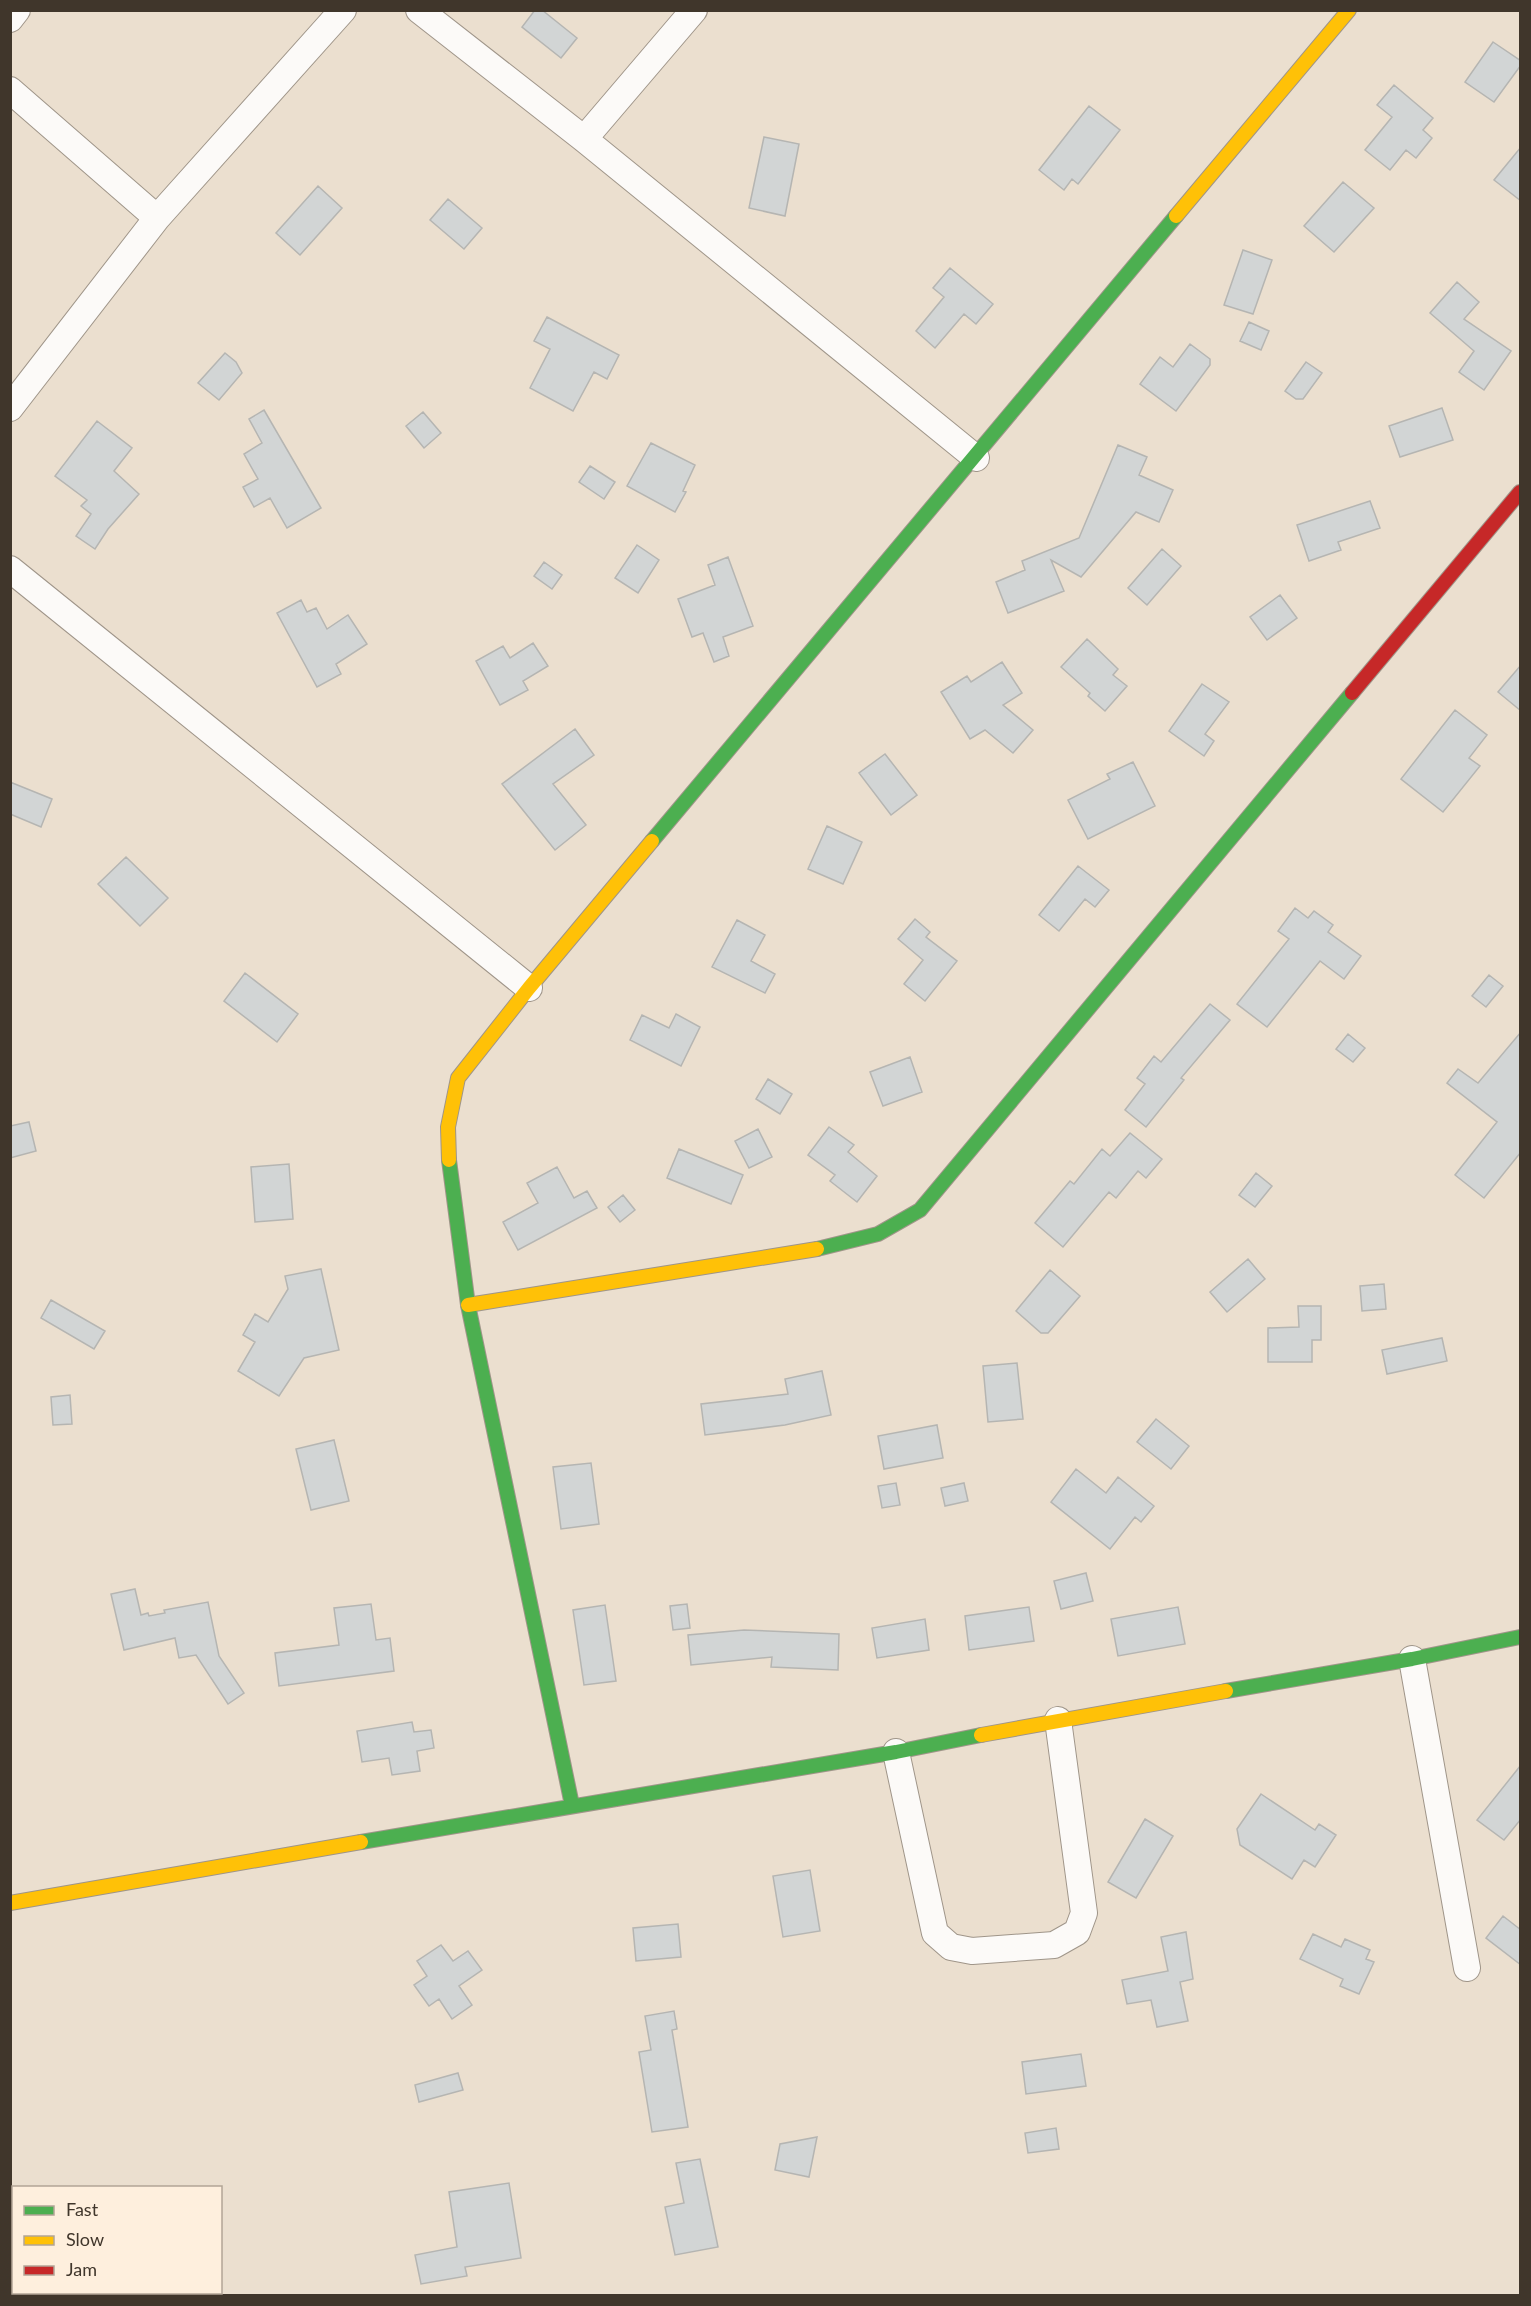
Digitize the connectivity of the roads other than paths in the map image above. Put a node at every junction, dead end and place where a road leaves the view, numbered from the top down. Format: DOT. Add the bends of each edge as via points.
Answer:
graph roads {
  1 [pos="17,10"];
  2 [pos="343,10"];
  3 [pos="419,10"];
  4 [pos="694,10"];
  5 [pos="1349,10"];
  6 [pos="10,19"];
  7 [pos="10,90"];
  8 [pos="584,139"];
  9 [pos="157,218"];
  10 [pos="10,408"];
  11 [pos="976,458"];
  12 [pos="1521,492"];
  13 [pos="10,569"];
  14 [pos="529,988"];
  15 [pos="468,1305"];
  16 [pos="1521,1637"];
  17 [pos="1412,1659"];
  18 [pos="1058,1720"];
  19 [pos="896,1752"];
  20 [pos="572,1805"];
  21 [pos="10,1903"];
  22 [pos="1467,1968"];
  1 -- 6 [label="street"];
  2 -- 9 [label="street"];
  3 -- 8 [label="street"];
  4 -- 8 [label="street"];
  5 -- 11 [label="street"];
  7 -- 9 [label="street"];
  8 -- 11 [label="street"];
  9 -- 10 [label="street"];
  11 -- 14 [label="street"];
  12 -- 15 [label="street" via="920,1210 878,1234 829,1247"];
  13 -- 14 [label="street"];
  14 -- 15 [label="street" via="458,1077 448,1127 449,1168"];
  15 -- 20 [label="street"];
  16 -- 17 [label="street"];
  17 -- 18 [label="street"];
  17 -- 22 [label="street"];
  18 -- 19 [label="street"];
  18 -- 19 [label="street" via="1084,1913 1077,1932 1054,1945 972,1951 951,1947 935,1933"];
  19 -- 20 [label="street"];
  20 -- 21 [label="street"];
}
